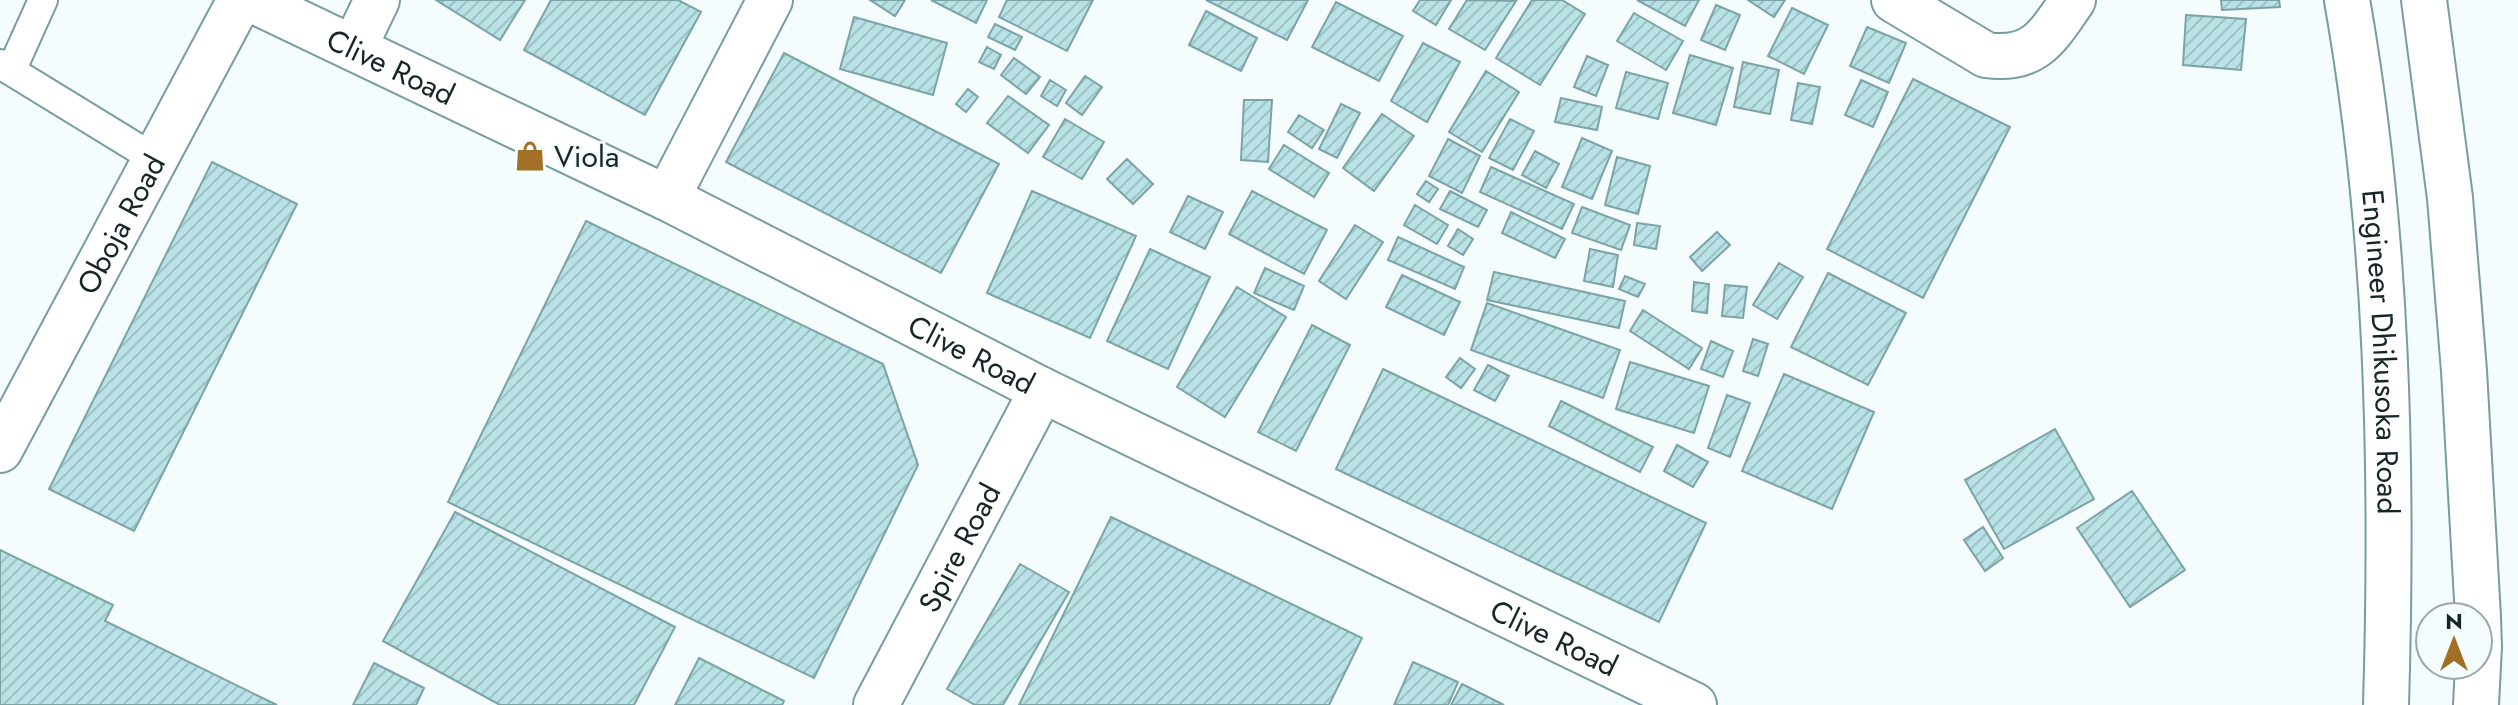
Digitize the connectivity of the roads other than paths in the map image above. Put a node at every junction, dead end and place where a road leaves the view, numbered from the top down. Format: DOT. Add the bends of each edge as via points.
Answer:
graph roads {
  1 [pos="43,0"];
  2 [pos="240,0"];
  3 [pos="252,0"];
  4 [pos="377,0"];
  5 [pos="770,0"];
  6 [pos="1894,0"];
  7 [pos="2073,0"];
  8 [pos="2347,0"];
  9 [pos="2424,0"];
  10 [pos="354,48"];
  11 [pos="6,68"];
  12 [pos="155,159"];
  13 [pos="667,198"];
  14 [pos="1042,390"];
  15 [pos="0,450"];
  16 [pos="2477,601"];
  17 [pos="2477,681"];
  18 [pos="876,705"];
  19 [pos="1694,705"];
  20 [pos="2386,705"];
  21 [pos="2476,705"];
  1 -- 11 [label="lane"];
  2 -- 12 [label="street, Oboja Road"];
  3 -- 10 [label="street, Clive Road"];
  4 -- 10 [label="street"];
  5 -- 13 [label="street"];
  6 -- 7 [label="street" via="1986,55 2003,57 2026,53 2045,40"];
  8 -- 20 [label="street, Engineer Dhikusoka Road" via="2377,239 2390,568"];
  9 -- 16 [label="street" via="2450,198"];
  10 -- 13 [label="street, Clive Road"];
  11 -- 12 [label="lane"];
  12 -- 15 [label="street, Oboja Road"];
  13 -- 14 [label="street, Clive Road"];
  14 -- 18 [label="street, Spire Road"];
  14 -- 19 [label="street, Clive Road"];
  17 -- 21 [label="street"];
}
